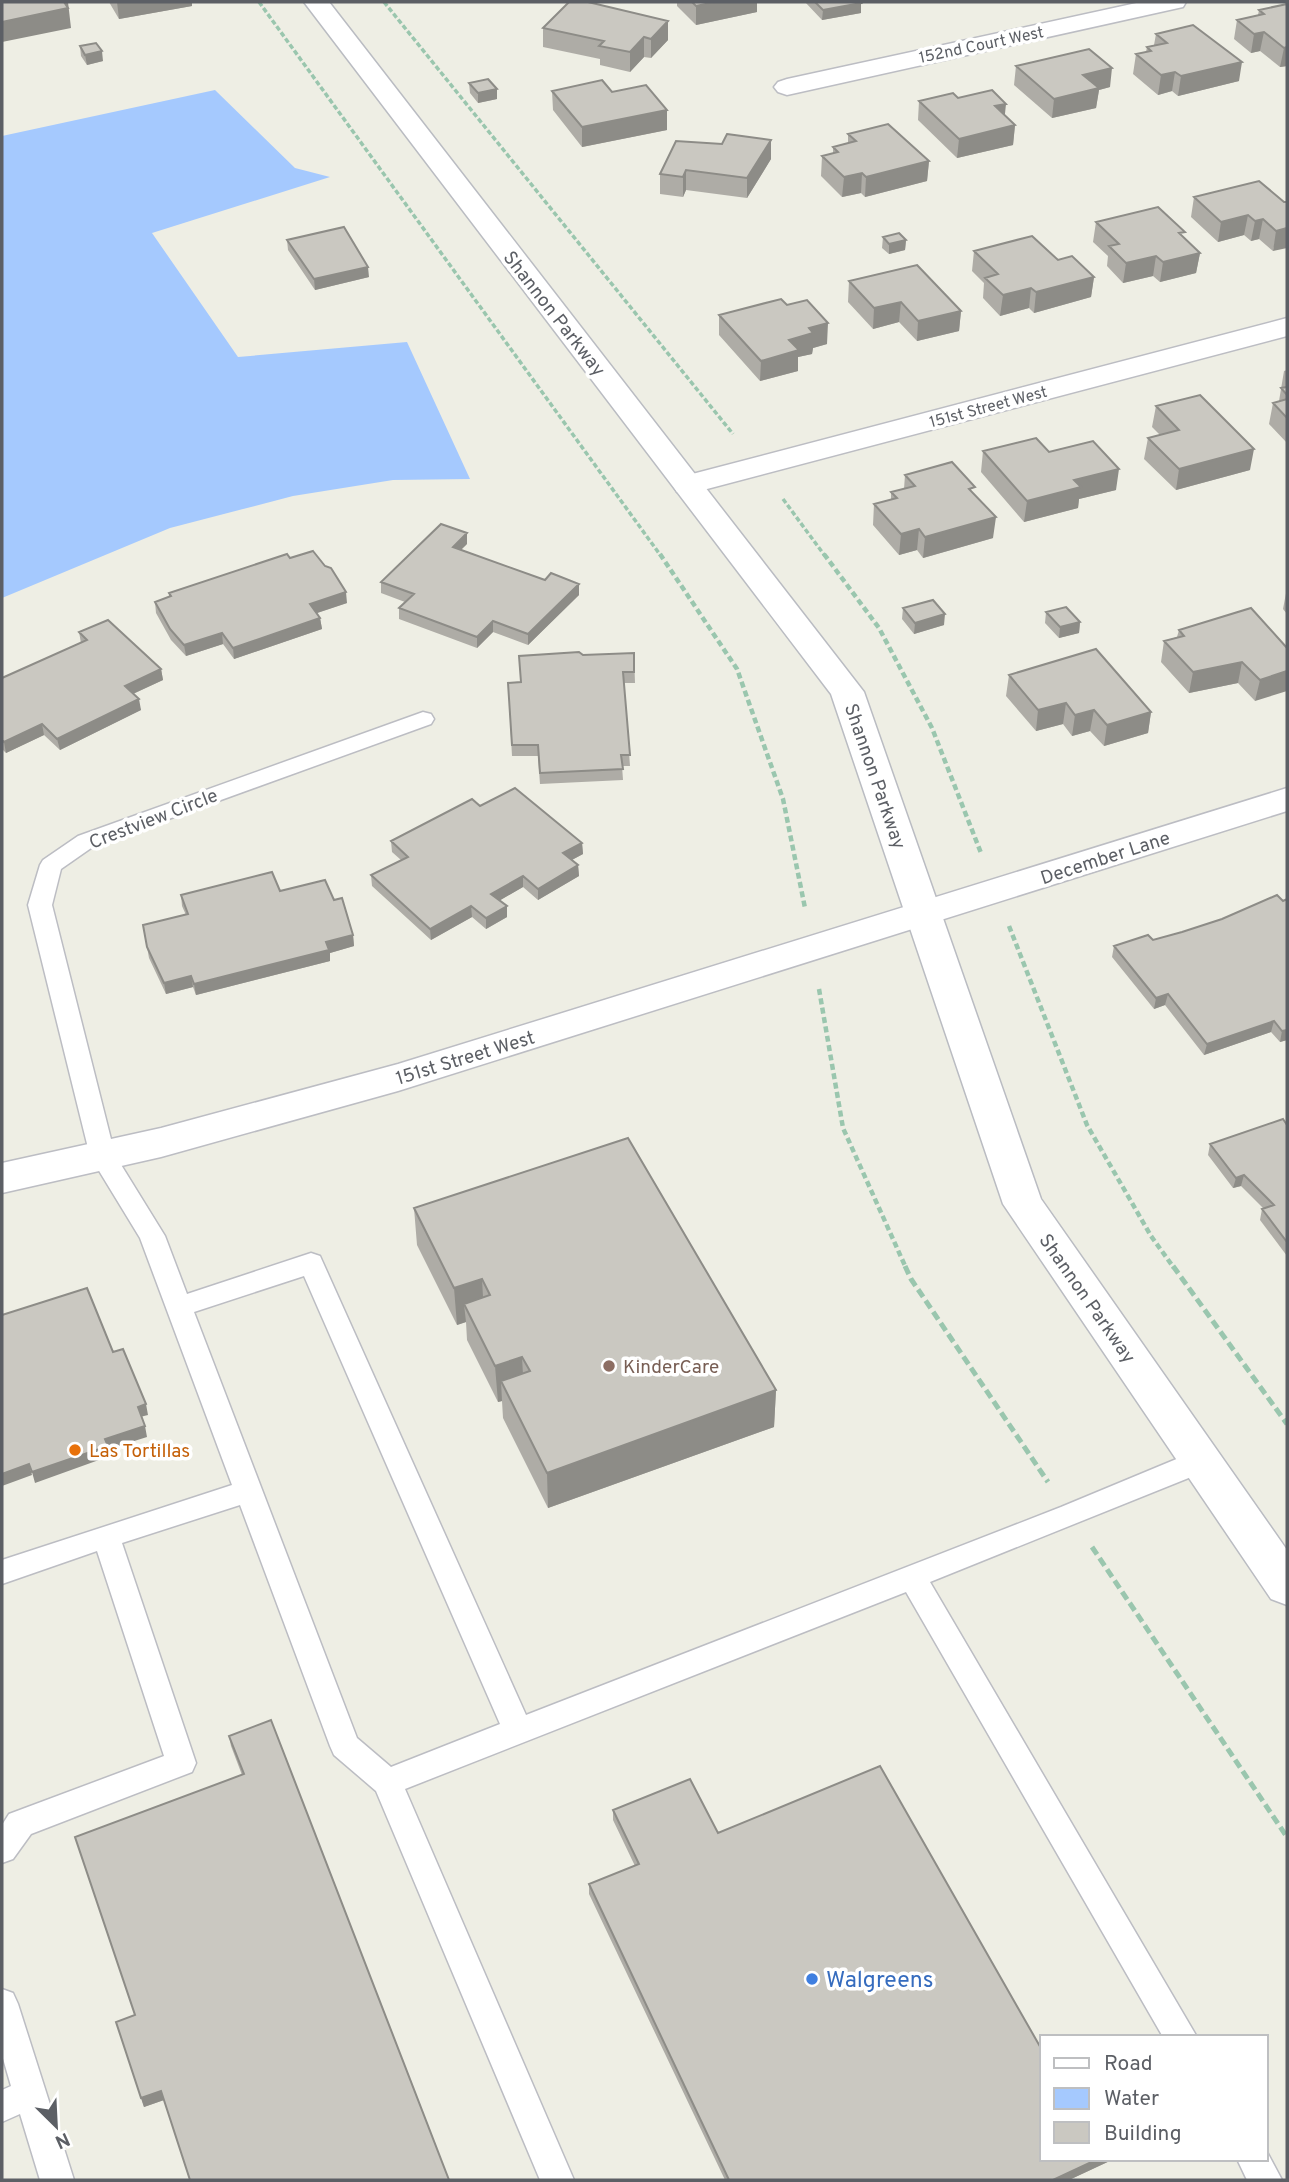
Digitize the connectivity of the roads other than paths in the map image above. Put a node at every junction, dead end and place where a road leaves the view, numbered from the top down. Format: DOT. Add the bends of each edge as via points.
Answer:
graph roads {
  1 [pos="316,2"];
  2 [pos="1174,2"];
  3 [pos="787,87"];
  4 [pos="1287,327"];
  5 [pos="688,485"];
  6 [pos="423,719"];
  7 [pos="1287,799"];
  8 [pos="923,915"];
  9 [pos="103,1156"];
  10 [pos="2,1178"];
  11 [pos="178,1307"];
  12 [pos="1201,1461"];
  13 [pos="248,1491"];
  14 [pos="106,1536"];
  15 [pos="2,1572"];
  16 [pos="912,1577"];
  17 [pos="1287,1586"];
  18 [pos="517,1731"];
  19 [pos="387,1782"];
  20 [pos="2,1849"];
  21 [pos="2,2004"];
  22 [pos="1180,2035"];
  23 [pos="16,2100"];
  24 [pos="1254,2161"];
  25 [pos="57,2180"];
  26 [pos="557,2180"];
  27 [pos="1265,2180"];
  1 -- 5 [label="street, Shannon Parkway"];
  2 -- 3 [label="street, 152nd Court West"];
  4 -- 5 [label="street, 151st Street West"];
  5 -- 8 [label="street, Shannon Parkway" via="847,692"];
  6 -- 9 [label="lane, Crestview Circle" via="86,841 51,864 40,905"];
  7 -- 8 [label="street, December Lane"];
  8 -- 9 [label="street, 151st Street West" via="304,1105"];
  8 -- 12 [label="street, Shannon Parkway" via="1023,1204"];
  9 -- 10 [label="street, 151st Street West"];
  9 -- 11 [label="lane, Crestview Circle" via="152,1236"];
  11 -- 13 [label="lane, Crestview Circle"];
  11 -- 18 [label="lane" via="311,1263"];
  12 -- 16 [label="lane"];
  12 -- 17 [label="street, Shannon Parkway"];
  13 -- 14 [label="lane"];
  13 -- 19 [label="lane, Crestview Circle" via="345,1746"];
  14 -- 15 [label="lane"];
  14 -- 20 [label="lane" via="181,1763 20,1824"];
  16 -- 18 [label="lane"];
  16 -- 22 [label="lane"];
  18 -- 19 [label="lane"];
  19 -- 26 [label="lane"];
  21 -- 23 [label="lane"];
  23 -- 25 [label="lane"];
  24 -- 27 [label="lane"];
}
